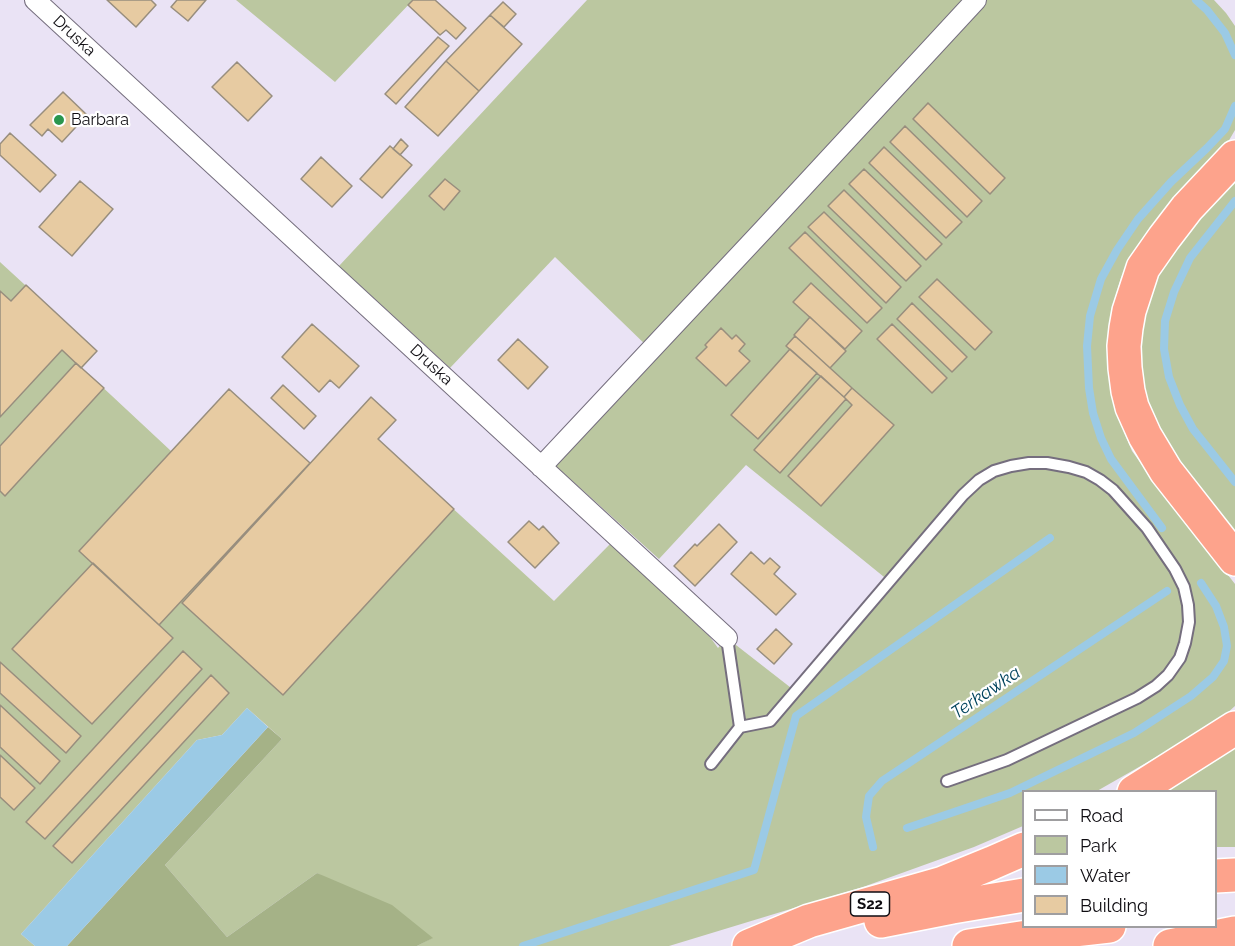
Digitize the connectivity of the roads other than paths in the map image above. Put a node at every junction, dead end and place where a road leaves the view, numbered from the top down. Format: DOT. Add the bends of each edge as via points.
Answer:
graph roads {
  1 [pos="35,0"];
  2 [pos="976,0"];
  3 [pos="1235,157"];
  4 [pos="541,467"];
  5 [pos="1235,559"];
  6 [pos="727,638"];
  7 [pos="740,727"];
  8 [pos="1232,729"];
  9 [pos="711,764"];
  10 [pos="947,781"];
  11 [pos="1137,790"];
  12 [pos="1022,849"];
  13 [pos="1235,875"];
  14 [pos="1217,876"];
  15 [pos="1022,895"];
  16 [pos="1235,918"];
  17 [pos="1217,919"];
  18 [pos="1098,928"];
  19 [pos="1235,933"];
  20 [pos="749,946"];
  21 [pos="772,946"];
  22 [pos="969,946"];
  23 [pos="1170,946"];
  1 -- 4 [label="street, Druska"];
  2 -- 4 [label="street"];
  3 -- 5 [label="highway" via="1181,215 1143,268 1129,311 1124,346 1128,391 1144,436 1166,471"];
  4 -- 6 [label="street, Druska"];
  6 -- 7 [label="lane, Druska"];
  7 -- 9 [label="lane"];
  7 -- 10 [label="lane" via="770,721 979,480 994,471 1029,463 1086,472 1113,490 1147,528 1175,569 1188,604 1189,622 1180,658 1168,675 1137,698 1007,760"];
  8 -- 11 [label="highway"];
  12 -- 20 [label="highway, S22" via="942,883 809,921"];
  13 -- 14 [label="highway"];
  15 -- 21 [label="highway" via="858,925"];
  16 -- 17 [label="highway"];
  18 -- 22 [label="highway"];
  19 -- 23 [label="highway"];
}
